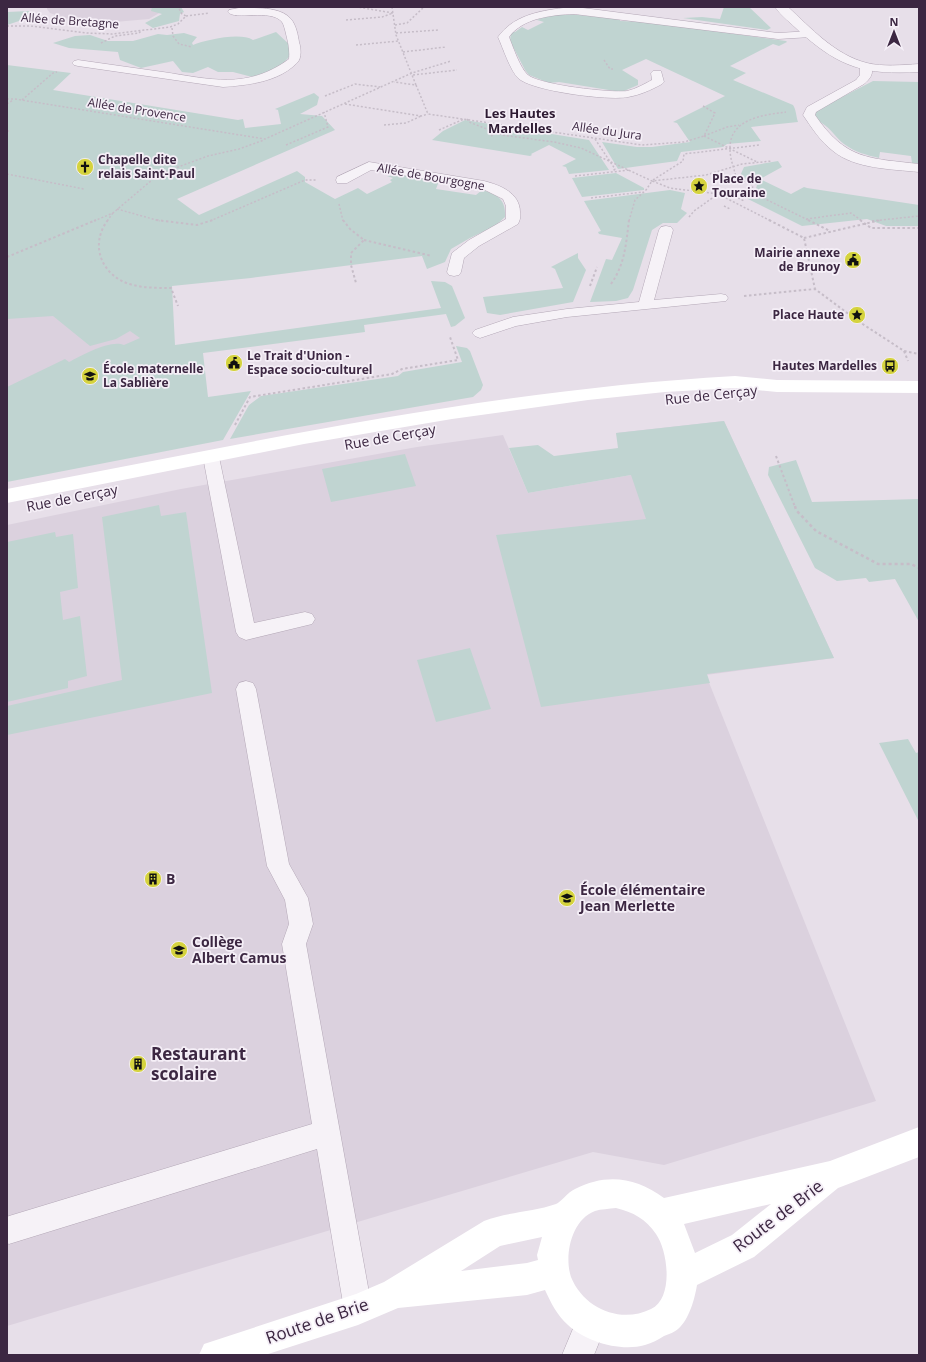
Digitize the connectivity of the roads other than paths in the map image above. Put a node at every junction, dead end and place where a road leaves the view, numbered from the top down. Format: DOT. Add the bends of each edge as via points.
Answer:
graph roads {
  1 [pos="781,7"];
  2 [pos="233,12"];
  3 [pos="811,34"];
  4 [pos="81,63"];
  5 [pos="866,67"];
  6 [pos="919,68"];
  7 [pos="657,73"];
  8 [pos="919,168"];
  9 [pos="342,180"];
  10 [pos="666,230"];
  11 [pos="454,272"];
  12 [pos="722,298"];
  13 [pos="646,306"];
  14 [pos="480,333"];
  15 [pos="919,387"];
  16 [pos="212,464"];
  17 [pos="7,496"];
  18 [pos="7,511"];
  19 [pos="305,619"];
  20 [pos="246,689"];
  21 [pos="326,1133"];
  22 [pos="919,1142"];
  23 [pos="830,1176"];
  24 [pos="660,1214"];
  25 [pos="565,1217"];
  26 [pos="9,1230"];
  27 [pos="553,1272"];
  28 [pos="683,1275"];
  29 [pos="394,1293"];
  30 [pos="358,1309"];
  31 [pos="583,1342"];
  32 [pos="216,1355"];
  1 -- 3 [label="street"];
  2 -- 4 [label="lane" via="253,11 283,17 296,47 294,60 266,78 223,84"];
  3 -- 5 [label="street" via="843,58"];
  3 -- 7 [label="lane" via="778,36 583,11 565,11 535,16 512,27 503,37 521,75 538,84 626,95 658,82"];
  5 -- 6 [label="street"];
  5 -- 8 [label="lane" via="866,76 860,82 811,110 809,115 836,148 846,154 860,159"];
  9 -- 11 [label="lane, Allée de Bourgogne" via="369,166 501,191 511,200 515,209 512,221 474,242 457,256"];
  10 -- 13 [label="lane"];
  12 -- 13 [label="lane"];
  13 -- 14 [label="lane" via="513,322"];
  15 -- 16 [label="street, Rue de Cerçay" via="777,386 742,394 590,408 447,427"];
  16 -- 17 [label="street, Rue de Cerçay"];
  16 -- 18 [label="street, Rue de Cerçay"];
  16 -- 19 [label="lane" via="246,632"];
  20 -- 21 [label="lane" via="278,866 296,898 301,924 294,944"];
  21 -- 26 [label="lane"];
  21 -- 30 [label="lane"];
  22 -- 23 [label="street, Route de Brie"];
  23 -- 24 [label="street, Route de Brie"];
  23 -- 28 [label="street, Route de Brie" via="743,1246"];
  24 -- 25 [label="street" via="634,1196 616,1193 595,1196 580,1202"];
  24 -- 28 [label="street" via="674,1234"];
  25 -- 27 [label="street" via="555,1239"];
  25 -- 29 [label="street, Route de Brie" via="495,1232"];
  27 -- 29 [label="street, Route de Brie" via="527,1279"];
  27 -- 31 [label="street" via="558,1289"];
  28 -- 31 [label="street" via="679,1297 668,1317 652,1332 630,1340 609,1338"];
  29 -- 30 [label="street, Route de Brie"];
  30 -- 32 [label="street, Route de Brie"];
}
